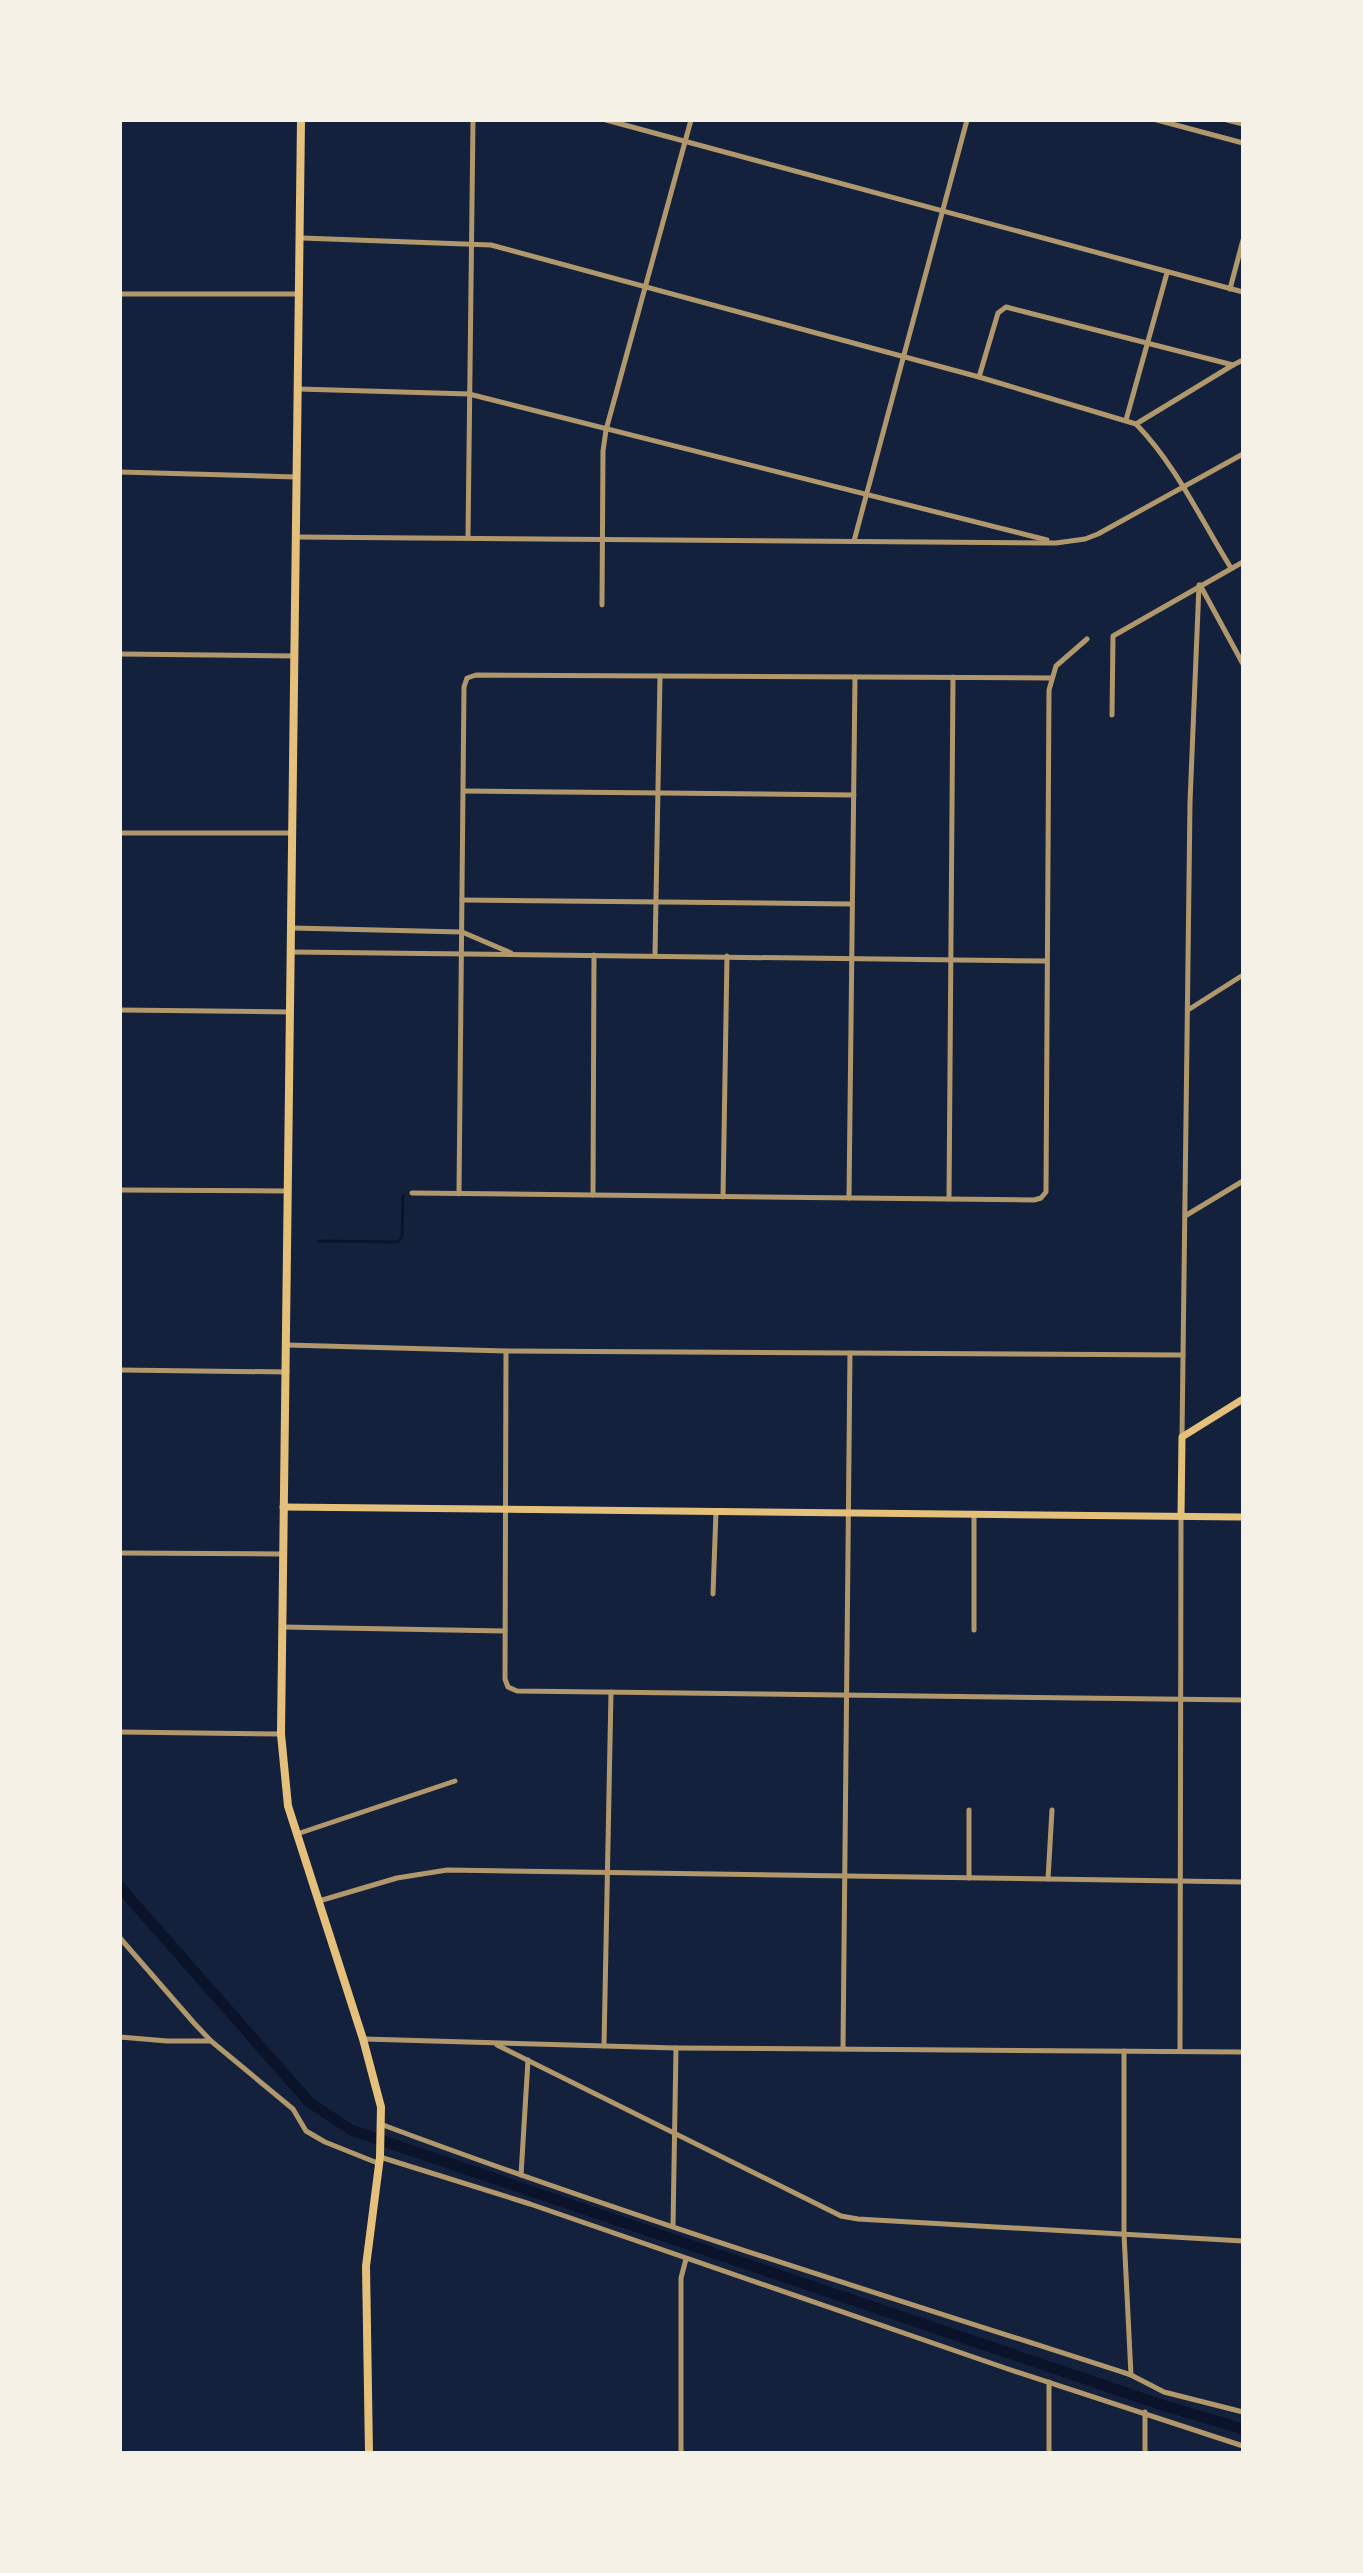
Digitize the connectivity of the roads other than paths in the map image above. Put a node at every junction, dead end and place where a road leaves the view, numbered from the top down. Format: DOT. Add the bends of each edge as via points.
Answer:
graph roads {
  1 [pos="301,120"];
  2 [pos="473,120"];
  3 [pos="606,120"];
  4 [pos="691,120"];
  5 [pos="967,120"];
  6 [pos="1157,120"];
  7 [pos="1227,120"];
  8 [pos="1243,124"];
  9 [pos="685,141"];
  10 [pos="1243,143"];
  11 [pos="942,211"];
  12 [pos="302,238"];
  13 [pos="1243,240"];
  14 [pos="471,243"];
  15 [pos="1167,273"];
  16 [pos="646,287"];
  17 [pos="1230,289"];
  18 [pos="1243,292"];
  19 [pos="120,294"];
  20 [pos="301,294"];
  21 [pos="1147,344"];
  22 [pos="904,357"];
  23 [pos="1243,360"];
  24 [pos="1233,365"];
  25 [pos="979,377"];
  26 [pos="299,389"];
  27 [pos="469,394"];
  28 [pos="1126,420"];
  29 [pos="1136,424"];
  30 [pos="606,430"];
  31 [pos="1243,454"];
  32 [pos="120,472"];
  33 [pos="297,477"];
  34 [pos="1183,486"];
  35 [pos="866,496"];
  36 [pos="297,537"];
  37 [pos="468,537"];
  38 [pos="602,537"];
  39 [pos="854,541"];
  40 [pos="1056,543"];
  41 [pos="1243,562"];
  42 [pos="1231,568"];
  43 [pos="1199,585"];
  44 [pos="602,605"];
  45 [pos="1087,639"];
  46 [pos="120,654"];
  47 [pos="295,656"];
  48 [pos="1243,664"];
  49 [pos="660,676"];
  50 [pos="855,677"];
  51 [pos="953,677"];
  52 [pos="1051,678"];
  53 [pos="1112,715"];
  54 [pos="464,791"];
  55 [pos="659,793"];
  56 [pos="854,795"];
  57 [pos="120,833"];
  58 [pos="293,833"];
  59 [pos="462,900"];
  60 [pos="656,904"];
  61 [pos="851,904"];
  62 [pos="292,928"];
  63 [pos="462,932"];
  64 [pos="292,952"];
  65 [pos="461,953"];
  66 [pos="513,954"];
  67 [pos="594,955"];
  68 [pos="655,955"];
  69 [pos="727,956"];
  70 [pos="852,958"];
  71 [pos="950,959"];
  72 [pos="1047,961"];
  73 [pos="1243,975"];
  74 [pos="120,1010"];
  75 [pos="1188,1010"];
  76 [pos="291,1012"];
  77 [pos="1243,1181"];
  78 [pos="120,1190"];
  79 [pos="289,1191"];
  80 [pos="412,1193"];
  81 [pos="459,1194"];
  82 [pos="593,1195"];
  83 [pos="723,1197"];
  84 [pos="849,1198"];
  85 [pos="949,1199"];
  86 [pos="1185,1216"];
  87 [pos="287,1345"];
  88 [pos="506,1351"];
  89 [pos="850,1353"];
  90 [pos="1183,1355"];
  91 [pos="120,1370"];
  92 [pos="287,1372"];
  93 [pos="1243,1399"];
  94 [pos="1182,1437"];
  95 [pos="283,1507"];
  96 [pos="506,1508"];
  97 [pos="716,1511"];
  98 [pos="848,1512"];
  99 [pos="974,1514"];
  100 [pos="1181,1516"];
  101 [pos="1243,1517"];
  102 [pos="120,1553"];
  103 [pos="283,1554"];
  104 [pos="713,1594"];
  105 [pos="282,1627"];
  106 [pos="974,1630"];
  107 [pos="506,1631"];
  108 [pos="611,1692"];
  109 [pos="846,1695"];
  110 [pos="1182,1699"];
  111 [pos="1243,1700"];
  112 [pos="120,1732"];
  113 [pos="281,1734"];
  114 [pos="455,1781"];
  115 [pos="969,1810"];
  116 [pos="1052,1810"];
  117 [pos="296,1834"];
  118 [pos="607,1872"];
  119 [pos="844,1876"];
  120 [pos="969,1878"];
  121 [pos="1048,1879"];
  122 [pos="1180,1881"];
  123 [pos="1243,1882"];
  124 [pos="319,1901"];
  125 [pos="120,1938"];
  126 [pos="120,2037"];
  127 [pos="363,2039"];
  128 [pos="211,2041"];
  129 [pos="493,2043"];
  130 [pos="604,2046"];
  131 [pos="676,2048"];
  132 [pos="843,2049"];
  133 [pos="1180,2050"];
  134 [pos="1124,2051"];
  135 [pos="1243,2052"];
  136 [pos="528,2060"];
  137 [pos="383,2125"];
  138 [pos="675,2133"];
  139 [pos="380,2160"];
  140 [pos="521,2176"];
  141 [pos="673,2226"];
  142 [pos="1124,2234"];
  143 [pos="1243,2241"];
  144 [pos="686,2259"];
  145 [pos="1131,2375"];
  146 [pos="1049,2382"];
  147 [pos="1145,2412"];
  148 [pos="1243,2412"];
  149 [pos="1243,2446"];
  150 [pos="369,2453"];
  151 [pos="681,2453"];
  152 [pos="1049,2453"];
  153 [pos="1145,2453"];
  1 -- 12 [label="main road"];
  2 -- 14 [label="street"];
  3 -- 9 [label="street"];
  4 -- 9 [label="street"];
  5 -- 11 [label="street"];
  6 -- 10 [label="street"];
  7 -- 8 [label="street"];
  9 -- 11 [label="street"];
  9 -- 16 [label="street"];
  11 -- 15 [label="street"];
  11 -- 22 [label="street"];
  12 -- 14 [label="street"];
  12 -- 20 [label="main road"];
  13 -- 17 [label="street"];
  14 -- 16 [label="street"];
  14 -- 27 [label="street"];
  15 -- 17 [label="street"];
  15 -- 21 [label="street"];
  16 -- 22 [label="street"];
  16 -- 30 [label="street"];
  17 -- 18 [label="street"];
  19 -- 20 [label="street"];
  20 -- 26 [label="main road"];
  21 -- 24 [label="street"];
  21 -- 25 [label="street" via="1006,307 998,313"];
  21 -- 28 [label="street"];
  22 -- 25 [label="street"];
  22 -- 35 [label="street"];
  23 -- 24 [label="street"];
  24 -- 29 [label="street"];
  25 -- 28 [label="street"];
  26 -- 27 [label="street"];
  26 -- 33 [label="main road"];
  27 -- 30 [label="street"];
  27 -- 37 [label="street"];
  28 -- 29 [label="street"];
  29 -- 34 [label="street"];
  30 -- 35 [label="street"];
  30 -- 38 [label="street"];
  31 -- 34 [label="street"];
  32 -- 33 [label="street"];
  33 -- 36 [label="main road"];
  34 -- 40 [label="street" via="1098,534"];
  34 -- 42 [label="street"];
  35 -- 39 [label="street"];
  35 -- 40 [label="street"];
  36 -- 37 [label="street"];
  36 -- 47 [label="main road"];
  37 -- 38 [label="street"];
  38 -- 39 [label="street"];
  38 -- 44 [label="street"];
  39 -- 40 [label="street"];
  41 -- 42 [label="street"];
  42 -- 43 [label="street"];
  43 -- 48 [label="street"];
  43 -- 53 [label="street" via="1113,636"];
  43 -- 75 [label="street"];
  45 -- 52 [label="street" via="1068,653"];
  46 -- 47 [label="street"];
  47 -- 58 [label="main road"];
  49 -- 50 [label="street"];
  49 -- 54 [label="street" via="467,678"];
  49 -- 55 [label="street"];
  50 -- 51 [label="street"];
  50 -- 56 [label="street"];
  51 -- 52 [label="street"];
  51 -- 71 [label="street"];
  52 -- 72 [label="street"];
  54 -- 55 [label="street"];
  54 -- 59 [label="street"];
  55 -- 56 [label="street"];
  55 -- 60 [label="street"];
  56 -- 61 [label="street"];
  57 -- 58 [label="street"];
  58 -- 62 [label="main road"];
  59 -- 60 [label="street"];
  59 -- 63 [label="street"];
  60 -- 61 [label="street"];
  60 -- 68 [label="street"];
  61 -- 70 [label="street"];
  62 -- 63 [label="street"];
  62 -- 64 [label="main road"];
  63 -- 65 [label="street"];
  63 -- 66 [label="street"];
  64 -- 65 [label="street"];
  64 -- 76 [label="main road"];
  65 -- 66 [label="street"];
  65 -- 81 [label="street"];
  66 -- 67 [label="street"];
  67 -- 68 [label="street"];
  67 -- 82 [label="street"];
  68 -- 69 [label="street"];
  69 -- 70 [label="street"];
  69 -- 83 [label="street"];
  70 -- 71 [label="street"];
  70 -- 84 [label="street"];
  71 -- 72 [label="street"];
  71 -- 85 [label="street"];
  72 -- 85 [label="street" via="1045,1199"];
  73 -- 75 [label="street"];
  74 -- 76 [label="street"];
  75 -- 86 [label="street"];
  76 -- 79 [label="main road"];
  77 -- 86 [label="street"];
  78 -- 79 [label="street"];
  79 -- 87 [label="main road"];
  80 -- 81 [label="street"];
  81 -- 82 [label="street"];
  82 -- 83 [label="street"];
  83 -- 84 [label="street"];
  84 -- 85 [label="street"];
  86 -- 90 [label="street"];
  87 -- 88 [label="street"];
  87 -- 92 [label="main road"];
  88 -- 89 [label="street"];
  88 -- 96 [label="street"];
  89 -- 90 [label="street"];
  89 -- 98 [label="street"];
  90 -- 94 [label="street"];
  91 -- 92 [label="street"];
  92 -- 95 [label="main road"];
  93 -- 94 [label="main road"];
  94 -- 100 [label="main road"];
  95 -- 96 [label="main road"];
  95 -- 103 [label="main road"];
  96 -- 97 [label="main road"];
  96 -- 107 [label="street"];
  97 -- 98 [label="main road"];
  97 -- 104 [label="street"];
  98 -- 99 [label="main road"];
  98 -- 109 [label="street"];
  99 -- 100 [label="main road"];
  99 -- 106 [label="street"];
  100 -- 101 [label="main road"];
  100 -- 110 [label="street"];
  102 -- 103 [label="street"];
  103 -- 105 [label="main road"];
  105 -- 107 [label="street"];
  105 -- 113 [label="main road"];
  107 -- 108 [label="street" via="508,1687"];
  108 -- 109 [label="street"];
  108 -- 118 [label="street"];
  109 -- 110 [label="street"];
  109 -- 119 [label="street"];
  110 -- 111 [label="street"];
  110 -- 122 [label="street"];
  112 -- 113 [label="street"];
  113 -- 117 [label="main road"];
  114 -- 117 [label="street"];
  115 -- 120 [label="street"];
  116 -- 121 [label="street"];
  117 -- 124 [label="main road"];
  118 -- 119 [label="street"];
  118 -- 124 [label="street" via="426,1872"];
  118 -- 130 [label="street"];
  119 -- 120 [label="street"];
  119 -- 132 [label="street"];
  120 -- 121 [label="street"];
  121 -- 122 [label="street"];
  122 -- 123 [label="street"];
  122 -- 133 [label="street"];
  124 -- 127 [label="main road"];
  125 -- 128 [label="street"];
  126 -- 128 [label="street"];
  127 -- 129 [label="street"];
  127 -- 137 [label="main road"];
  128 -- 139 [label="street" via="293,2109 306,2131"];
  129 -- 130 [label="street"];
  129 -- 136 [label="street"];
  130 -- 131 [label="street"];
  131 -- 132 [label="street"];
  131 -- 138 [label="street"];
  132 -- 134 [label="street"];
  133 -- 134 [label="street"];
  133 -- 135 [label="street"];
  134 -- 142 [label="street"];
  136 -- 138 [label="street"];
  136 -- 140 [label="street"];
  137 -- 139 [label="main road"];
  137 -- 140 [label="street"];
  138 -- 141 [label="street"];
  138 -- 142 [label="street" via="841,2216"];
  139 -- 144 [label="street"];
  139 -- 150 [label="main road" via="366,2266"];
  140 -- 141 [label="street"];
  141 -- 145 [label="street"];
  142 -- 143 [label="street"];
  142 -- 145 [label="street"];
  144 -- 146 [label="street"];
  144 -- 151 [label="street" via="681,2278"];
  145 -- 148 [label="street" via="1164,2392"];
  146 -- 147 [label="street"];
  146 -- 152 [label="street"];
  147 -- 149 [label="street"];
  147 -- 153 [label="street"];
}
